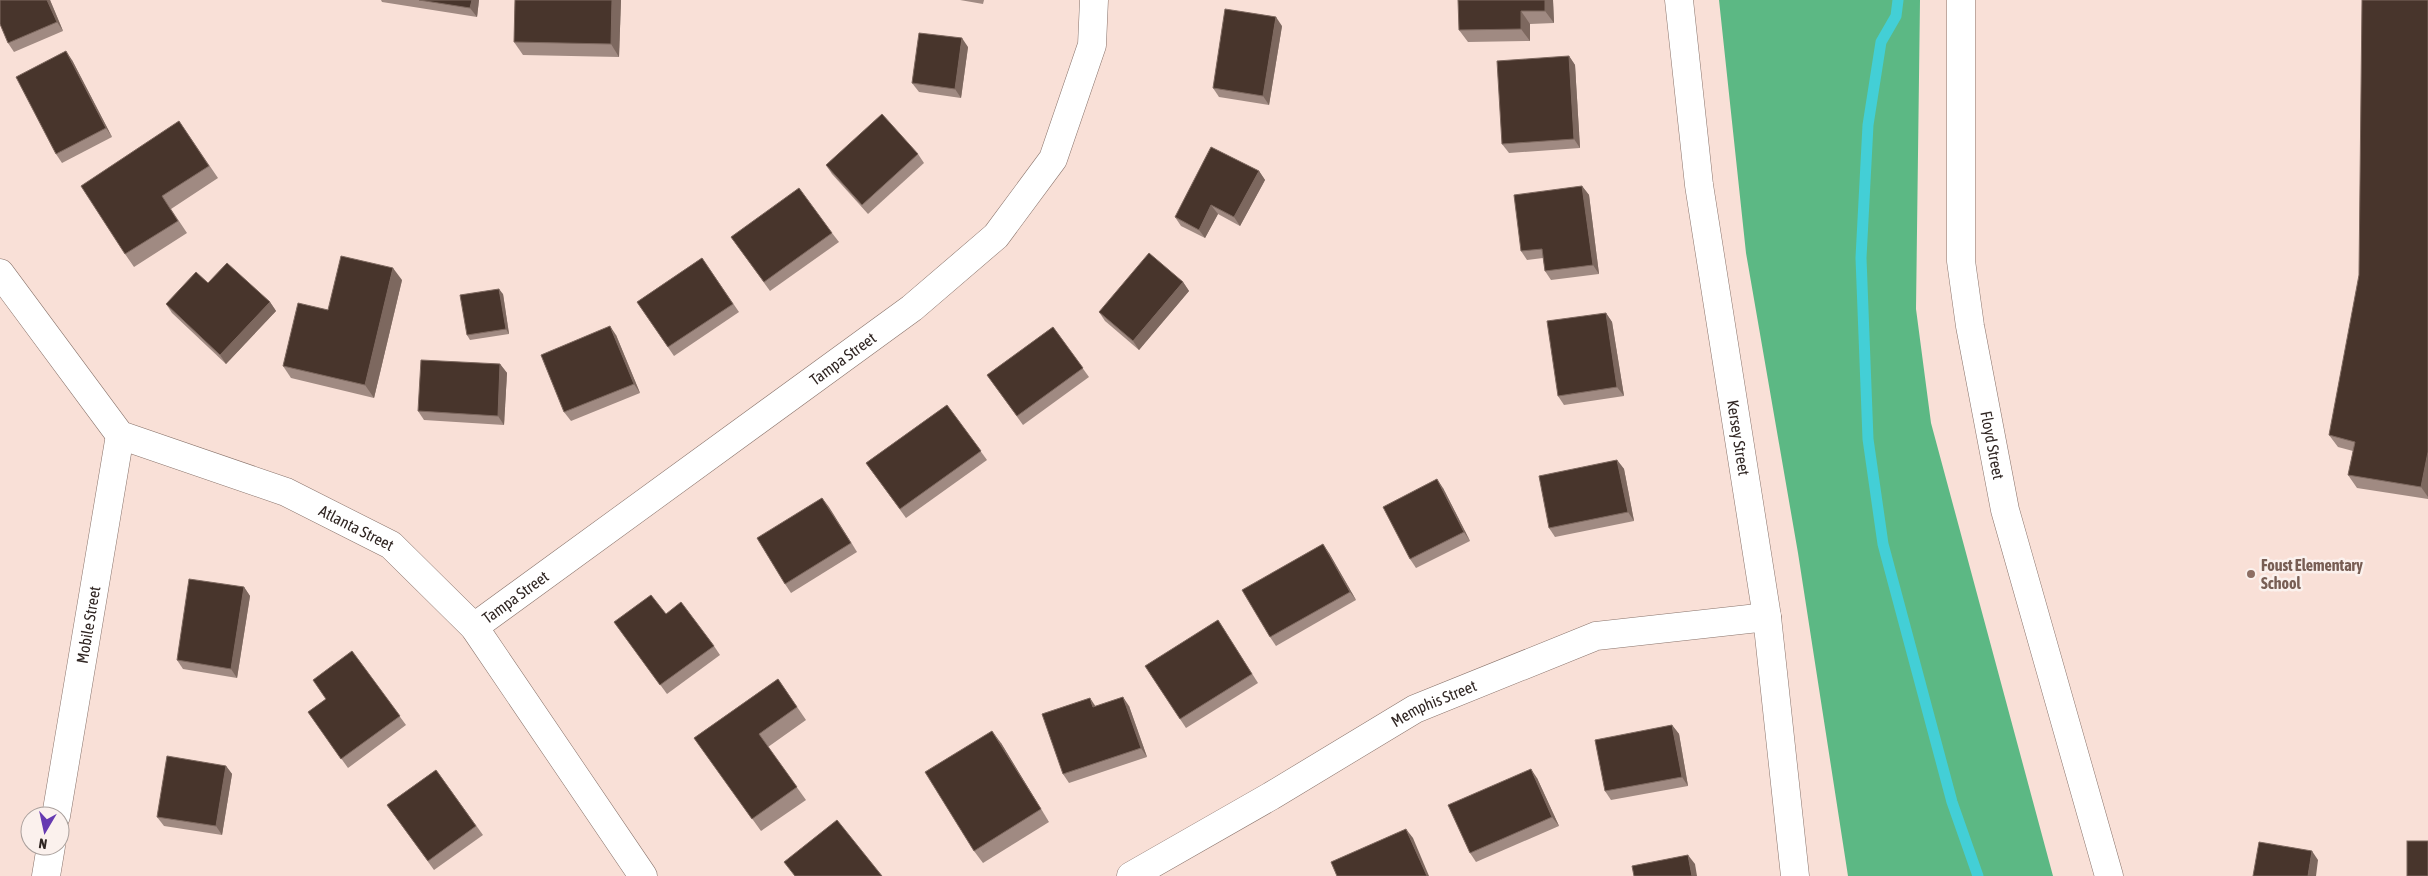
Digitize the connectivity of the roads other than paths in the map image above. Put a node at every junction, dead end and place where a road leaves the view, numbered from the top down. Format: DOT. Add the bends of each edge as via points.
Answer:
graph roads {
  1 [pos="1094,0"];
  2 [pos="1679,0"];
  3 [pos="1961,0"];
  4 [pos="0,273"];
  5 [pos="120,435"];
  6 [pos="1767,617"];
  7 [pos="474,627"];
  8 [pos="58,806"];
  9 [pos="49,856"];
  10 [pos="46,876"];
  11 [pos="643,876"];
  12 [pos="1131,876"];
  13 [pos="1795,876"];
  14 [pos="2108,876"];
  1 -- 7 [label="street, Tampa Street" via="1092,44 1053,159 996,236 912,308"];
  2 -- 6 [label="street, Kersey Street" via="1699,185"];
  3 -- 14 [label="street, Floyd Street" via="1961,261 1970,326 2005,510"];
  4 -- 5 [label="street"];
  5 -- 7 [label="street, Atlanta Street" via="286,492 391,545"];
  5 -- 8 [label="street, Mobile Street"];
  6 -- 12 [label="street, Memphis Street" via="1596,636 1424,706"];
  6 -- 13 [label="street, Kersey Street"];
  7 -- 11 [label="street, Atlanta Street"];
  9 -- 10 [label="street"];
}
